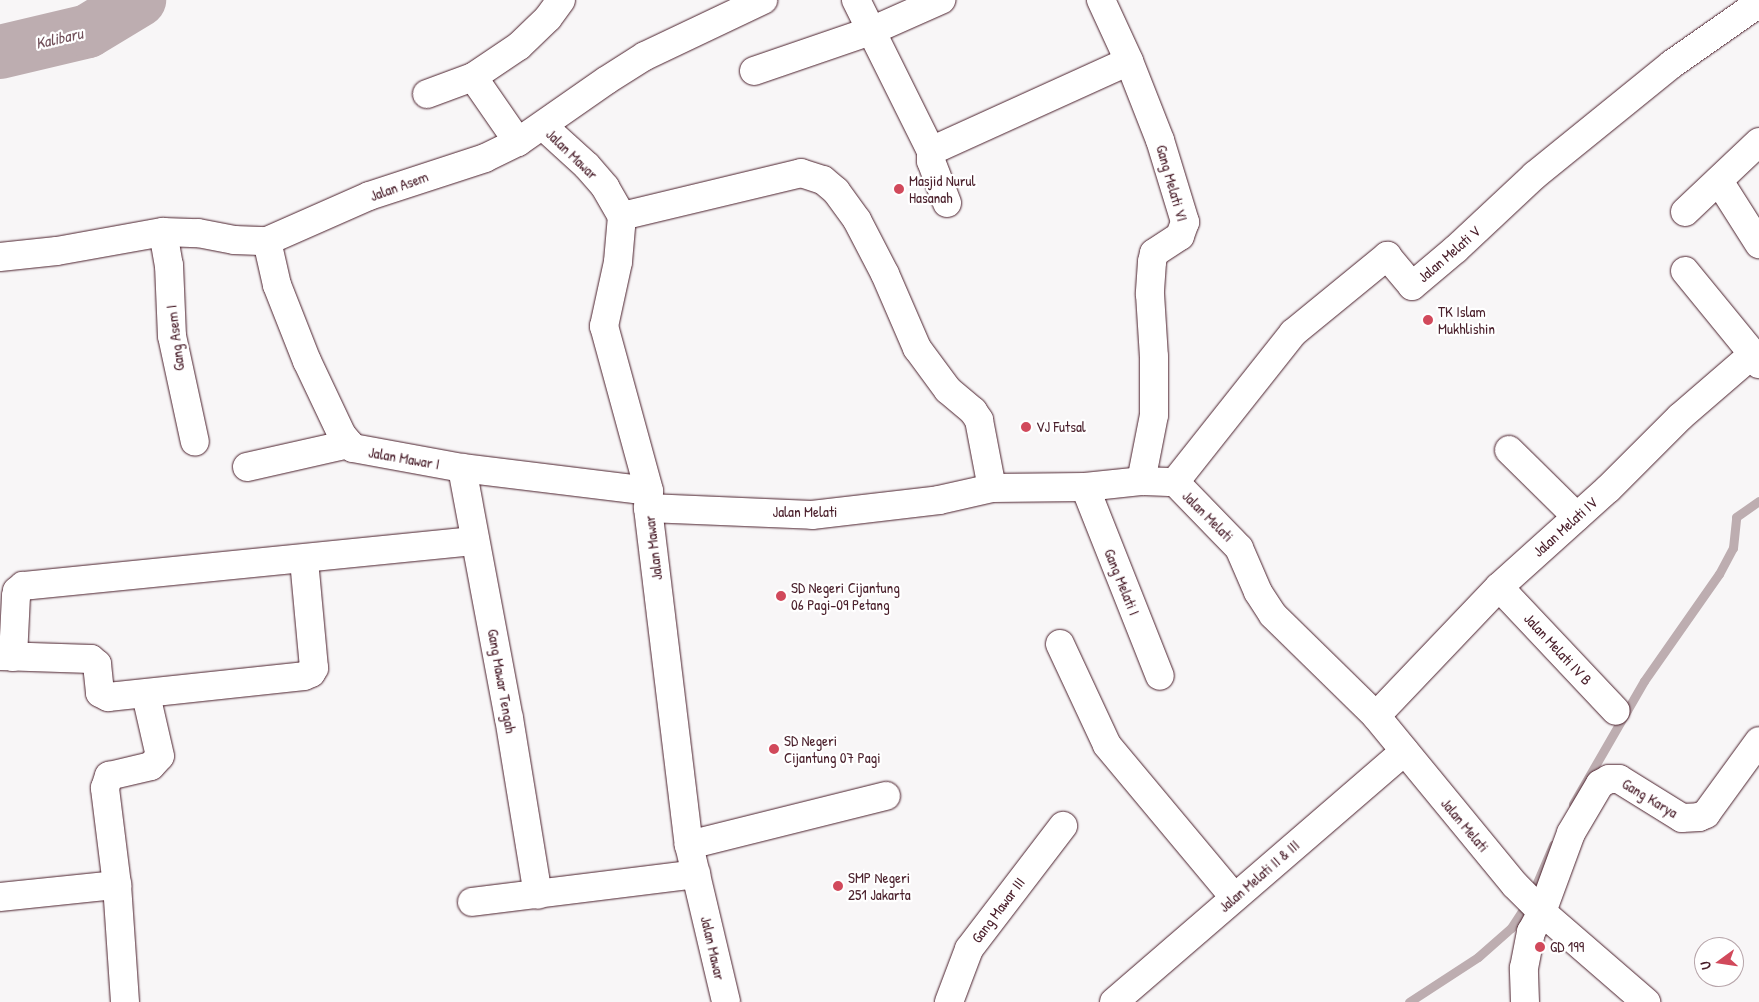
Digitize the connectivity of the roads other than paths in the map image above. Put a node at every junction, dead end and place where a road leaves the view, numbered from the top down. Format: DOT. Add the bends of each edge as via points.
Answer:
graph roads {
  1 [pos="561,0"];
  2 [pos="764,0"];
  3 [pos="856,0"];
  4 [pos="941,0"];
  5 [pos="1100,0"];
  6 [pos="1759,3"];
  7 [pos="871,31"];
  8 [pos="1129,61"];
  9 [pos="754,71"];
  10 [pos="473,76"];
  11 [pos="428,94"];
  12 [pos="543,126"];
  13 [pos="518,142"];
  14 [pos="1759,142"];
  15 [pos="931,151"];
  16 [pos="1719,181"];
  17 [pos="947,203"];
  18 [pos="1685,212"];
  19 [pos="622,216"];
  20 [pos="164,232"];
  21 [pos="267,241"];
  22 [pos="1759,244"];
  23 [pos="0,257"];
  24 [pos="1685,271"];
  25 [pos="1756,359"];
  26 [pos="195,442"];
  27 [pos="349,444"];
  28 [pos="1509,450"];
  29 [pos="247,467"];
  30 [pos="462,468"];
  31 [pos="1141,481"];
  32 [pos="1175,482"];
  33 [pos="1085,487"];
  34 [pos="992,488"];
  35 [pos="649,500"];
  36 [pos="1577,517"];
  37 [pos="476,542"];
  38 [pos="304,560"];
  39 [pos="1499,587"];
  40 [pos="1060,644"];
  41 [pos="6,657"];
  42 [pos="1160,676"];
  43 [pos="146,695"];
  44 [pos="1616,711"];
  45 [pos="1376,716"];
  46 [pos="1756,751"];
  47 [pos="1405,752"];
  48 [pos="886,796"];
  49 [pos="1062,826"];
  50 [pos="689,845"];
  51 [pos="696,874"];
  52 [pos="117,885"];
  53 [pos="538,895"];
  54 [pos="1234,897"];
  55 [pos="0,898"];
  56 [pos="472,902"];
  57 [pos="1540,910"];
  58 [pos="125,1002"];
  59 [pos="726,1002"];
  60 [pos="949,1002"];
  61 [pos="1114,1002"];
  62 [pos="1525,1002"];
  63 [pos="1646,1002"];
  1 -- 10 [label="street" via="548,18 519,46"];
  2 -- 12 [label="street, Jalan Asem" via="645,56"];
  3 -- 7 [label="street"];
  4 -- 7 [label="street"];
  5 -- 8 [label="street, Gang Melati VI"];
  6 -- 32 [label="street, Jalan Melati V" via="1672,64 1542,169 1412,286 1387,256 1293,332"];
  7 -- 9 [label="street"];
  7 -- 15 [label="street"];
  8 -- 15 [label="street"];
  8 -- 31 [label="street, Gang Melati VI" via="1160,140 1185,222 1180,236 1154,253 1152,262 1154,415"];
  10 -- 11 [label="street"];
  10 -- 13 [label="street"];
  12 -- 13 [label="street, Jalan Asem"];
  12 -- 19 [label="street, Jalan Mawar" via="587,166 605,187"];
  13 -- 21 [label="street, Jalan Asem" via="485,158 369,196"];
  14 -- 16 [label="street"];
  15 -- 17 [label="street" via="931,161"];
  16 -- 18 [label="street"];
  16 -- 22 [label="street"];
  19 -- 34 [label="street" via="801,173 823,180 836,191 857,220 917,348 948,390 979,420"];
  19 -- 35 [label="street, Jalan Mawar" via="618,262 604,326"];
  20 -- 21 [label="street, Jalan Asem"];
  20 -- 23 [label="street, Jalan Asem" via="57,251"];
  20 -- 26 [label="street, Gang Asem I" via="172,336"];
  21 -- 27 [label="street, Jalan Mawar I" via="277,285 300,344 342,436"];
  24 -- 25 [label="street"];
  25 -- 36 [label="street, Jalan Melati IV" via="1680,417"];
  27 -- 29 [label="street"];
  27 -- 30 [label="street, Jalan Mawar I" via="358,450"];
  28 -- 36 [label="street"];
  30 -- 35 [label="street, Jalan Mawar I"];
  30 -- 37 [label="street, Gang Mawar Tengah"];
  31 -- 32 [label="street, Jalan Melati"];
  31 -- 33 [label="street, Jalan Melati"];
  32 -- 45 [label="street, Jalan Melati" via="1239,548 1258,592 1273,615"];
  33 -- 34 [label="street, Jalan Melati"];
  33 -- 42 [label="street, Gang Melati I"];
  34 -- 35 [label="street, Jalan Melati" via="939,500 812,515"];
  35 -- 50 [label="street, Jalan Mawar"];
  36 -- 39 [label="street, Jalan Melati IV"];
  37 -- 38 [label="street"];
  37 -- 53 [label="street, Gang Mawar Tengah"];
  38 -- 41 [label="street" via="23,586 17,591"];
  38 -- 43 [label="street" via="314,668 311,673"];
  39 -- 44 [label="street, Jalan Melati IV B"];
  39 -- 45 [label="street, Jalan Melati IV"];
  40 -- 54 [label="street" via="1107,745"];
  41 -- 43 [label="street" via="88,657 97,664 98,688 103,696"];
  43 -- 52 [label="street" via="160,756 158,761 147,768 109,776 106,780 105,799"];
  45 -- 47 [label="street, Jalan Melati"];
  46 -- 57 [label="street, Gang Karya" via="1706,814 1693,819 1682,818 1619,779 1609,779 1600,784 1571,832"];
  47 -- 54 [label="street, Jalan Melati II & III"];
  47 -- 57 [label="street, Jalan Melati" via="1515,885"];
  48 -- 50 [label="street"];
  49 -- 60 [label="street, Gang Mawar III" via="969,949"];
  50 -- 51 [label="street, Jalan Mawar"];
  51 -- 53 [label="street"];
  51 -- 59 [label="street, Jalan Mawar"];
  52 -- 55 [label="street"];
  52 -- 58 [label="street"];
  53 -- 56 [label="street"];
  54 -- 61 [label="street, Jalan Melati II & III"];
  57 -- 62 [label="street, Gang Karya" via="1531,932 1524,968"];
  57 -- 63 [label="street, Jalan Melati"];
}
